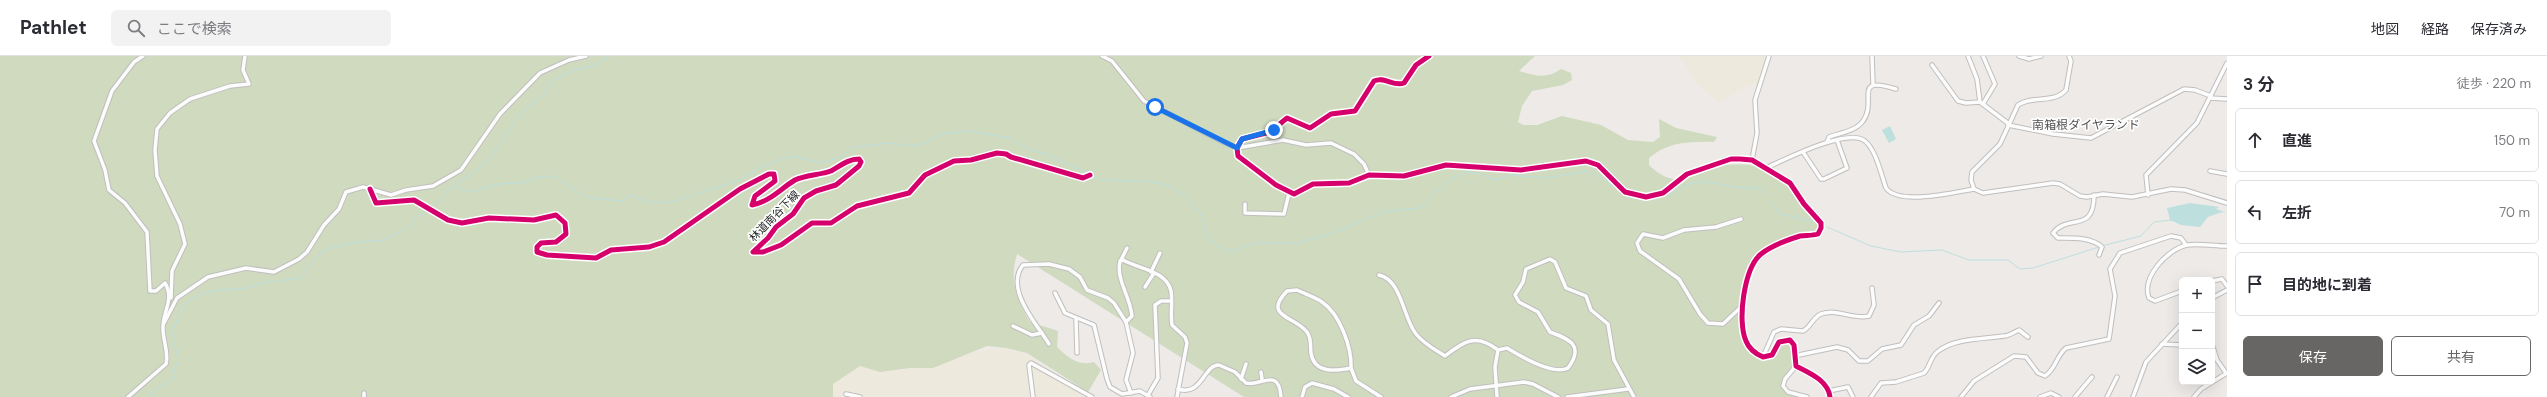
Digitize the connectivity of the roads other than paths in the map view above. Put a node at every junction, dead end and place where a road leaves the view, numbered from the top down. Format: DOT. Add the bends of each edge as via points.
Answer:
graph roads {
  1 [pos="143,56"];
  2 [pos="245,56"];
  3 [pos="586,56"];
  4 [pos="1102,56"];
  5 [pos="1429,56"];
  6 [pos="1769,56"];
  7 [pos="1872,56"];
  8 [pos="1968,56"];
  9 [pos="1983,56"];
  10 [pos="2019,56"];
  11 [pos="2040,56"];
  12 [pos="2069,56"];
  13 [pos="2227,63"];
  14 [pos="1932,65"];
  15 [pos="1873,84"];
  16 [pos="1896,89"];
  17 [pos="2210,97"];
  18 [pos="2227,99"];
  19 [pos="1982,103"];
  20 [pos="2008,124"];
  21 [pos="1837,140"];
  22 [pos="1826,142"];
  23 [pos="1237,148"];
  24 [pos="1803,152"];
  25 [pos="1752,160"];
  26 [pos="1766,168"];
  27 [pos="2210,171"];
  28 [pos="2227,174"];
  29 [pos="1090,175"];
  30 [pos="1369,175"];
  31 [pos="370,189"];
  32 [pos="1974,189"];
  33 [pos="1289,193"];
  34 [pos="2094,195"];
  35 [pos="2148,195"];
  36 [pos="2227,203"];
  37 [pos="1246,204"];
  38 [pos="1741,219"];
  39 [pos="2186,245"];
  40 [pos="2227,246"];
  41 [pos="1127,248"];
  42 [pos="1160,252"];
  43 [pos="2099,255"];
  44 [pos="1121,260"];
  45 [pos="1152,273"];
  46 [pos="1379,275"];
  47 [pos="2215,280"];
  48 [pos="2227,286"];
  49 [pos="1145,287"];
  50 [pos="1872,288"];
  51 [pos="2179,292"];
  52 [pos="1055,293"];
  53 [pos="2226,293"];
  54 [pos="2215,297"];
  55 [pos="170,301"];
  56 [pos="1171,302"];
  57 [pos="1939,303"];
  58 [pos="1743,305"];
  59 [pos="1076,318"];
  60 [pos="1126,322"];
  61 [pos="164,323"];
  62 [pos="1012,326"];
  63 [pos="2179,326"];
  64 [pos="1042,333"];
  65 [pos="2028,337"];
  66 [pos="1050,344"];
  67 [pos="2162,344"];
  68 [pos="2179,345"];
  69 [pos="2214,349"];
  70 [pos="1498,350"];
  71 [pos="1077,353"];
  72 [pos="1794,356"];
  73 [pos="1763,357"];
  74 [pos="1246,364"];
  75 [pos="1796,366"];
  76 [pos="1351,368"];
  77 [pos="1261,372"];
  78 [pos="2227,373"];
  79 [pos="2092,377"];
  80 [pos="2117,377"];
  81 [pos="1241,379"];
  82 [pos="1262,380"];
  83 [pos="1495,385"];
  84 [pos="1178,389"];
  85 [pos="1628,389"];
  86 [pos="1829,391"];
  87 [pos="1131,393"];
  88 [pos="846,394"];
  89 [pos="2197,394"];
  90 [pos="1149,396"];
  91 [pos="128,397"];
  92 [pos="860,397"];
  93 [pos="1034,397"];
  94 [pos="1092,397"];
  95 [pos="1177,397"];
  96 [pos="1282,397"];
  97 [pos="1302,397"];
  98 [pos="1348,397"];
  99 [pos="1381,397"];
  100 [pos="1451,397"];
  101 [pos="1497,397"];
  102 [pos="1558,397"];
  103 [pos="1567,397"];
  104 [pos="1634,397"];
  105 [pos="1807,397"];
  106 [pos="1830,397"];
  107 [pos="1853,397"];
  108 [pos="1871,397"];
  109 [pos="1961,397"];
  110 [pos="2040,397"];
  111 [pos="2059,397"];
  112 [pos="2075,397"];
  113 [pos="2107,397"];
  114 [pos="2134,397"];
  115 [pos="2194,397"];
  116 [pos="2202,397"];
  1 -- 55 [label="street" via="134,62 112,91 94,141 105,170 109,190 131,210 147,232 150,291 156,291 165,283"];
  2 -- 55 [label="street" via="243,70 249,84 230,86 190,99 170,113 157,129 157,176 180,224 185,244 172,271"];
  3 -- 31 [label="street" via="569,60 540,73 500,114 454,175 432,186 390,195"];
  4 -- 23 [label="street" via="1112,61 1144,101"];
  5 -- 23 [label="street" via="1416,66 1404,83 1397,85 1381,79 1374,81 1355,111 1331,114 1310,128 1287,118 1270,132 1242,139"];
  6 -- 25 [label="street" via="1755,100 1757,133"];
  7 -- 15 [label="street"];
  8 -- 19 [label="street" via="1978,79"];
  9 -- 19 [label="street" via="1995,84"];
  10 -- 11 [label="street" via="2029,59"];
  12 -- 20 [label="street" via="2071,61 2068,84 2063,94 2054,98 2023,102 2015,109"];
  13 -- 17 [label="street"];
  14 -- 19 [label="street" via="1958,101 1966,104"];
  15 -- 16 [label="street"];
  15 -- 22 [label="street" via="1868,90 1866,114 1862,122 1850,130 1829,137"];
  17 -- 18 [label="street"];
  17 -- 20 [label="street" via="2195,90 2184,89 2105,132 2087,138 2034,131"];
  17 -- 35 [label="street" via="2198,123 2146,175"];
  19 -- 20 [label="street"];
  20 -- 32 [label="street" via="2000,144 1972,172"];
  21 -- 22 [label="street"];
  21 -- 24 [label="street" via="1846,168 1824,179 1821,179"];
  21 -- 32 [label="street" via="1858,138 1865,141 1870,147 1886,188 1895,194 1913,197"];
  22 -- 24 [label="street"];
  23 -- 30 [label="street" via="1283,140 1306,145 1331,143 1354,154 1364,164"];
  23 -- 33 [label="street" via="1242,161"];
  24 -- 26 [label="street"];
  25 -- 26 [label="street"];
  25 -- 30 [label="street" via="1736,158 1687,174 1663,194 1646,198 1625,192 1598,165 1586,161 1521,170 1451,165 1404,176"];
  26 -- 58 [label="street" via="1790,183 1820,223 1821,228 1818,234 1798,237 1772,248 1754,261 1747,278"];
  27 -- 28 [label="street"];
  29 -- 31 [label="street, 林道南谷下線" via="1083,178 997,153 971,160 954,161 926,175 909,193 862,204 831,223 812,223 781,245 753,252 776,227 793,214 804,198 816,191 836,186 861,162 859,159 853,159 830,171 796,180 777,195 752,205 754,196 775,181 774,174 769,174 740,189 664,242 649,247 608,250 596,258 547,255 538,252 537,247 541,242 556,242 566,234 565,223 556,215 534,220 489,218 462,223 448,220 414,200 385,204 376,202"];
  30 -- 33 [label="street" via="1349,183 1313,184 1297,193"];
  31 -- 61 [label="street" via="359,188 344,194 339,209 324,225 307,252 287,267 274,272 246,268 208,277 177,298"];
  32 -- 34 [label="street" via="1983,193 2053,183 2065,186 2080,196"];
  33 -- 37 [label="street" via="1284,214 1245,213"];
  34 -- 35 [label="street"];
  34 -- 43 [label="street" via="2094,210 2087,219 2057,228 2053,233 2058,238 2077,238 2097,243 2102,247"];
  35 -- 36 [label="street" via="2185,190"];
  38 -- 58 [label="street" via="1716,227 1684,230 1663,238 1643,234 1637,243 1640,251 1679,279 1708,323 1723,324"];
  39 -- 40 [label="street"];
  39 -- 51 [label="street" via="2170,254 2155,269 2148,295 2155,301"];
  39 -- 109 [label="street" via="2181,238 2171,236 2120,253 2116,257 2110,269 2115,296 2109,340 2066,348 2061,352 2053,371 2045,376 2038,373 2026,357 2014,356 1974,381"];
  41 -- 44 [label="street"];
  42 -- 45 [label="street"];
  44 -- 45 [label="street"];
  44 -- 60 [label="street" via="1119,280 1128,294 1132,316"];
  45 -- 49 [label="street"];
  45 -- 56 [label="street" via="1166,280 1171,291"];
  46 -- 70 [label="street" via="1386,277 1394,288 1413,330 1433,350 1445,356 1461,343 1472,340 1487,343"];
  47 -- 48 [label="street" via="2222,279"];
  50 -- 73 [label="street" via="1874,305 1871,314 1863,317 1832,312 1817,316 1802,331 1777,330 1771,334"];
  52 -- 59 [label="street" via="1065,313"];
  53 -- 54 [label="street"];
  55 -- 61 [label="street"];
  56 -- 84 [label="street" via="1172,325 1185,337 1187,343"];
  56 -- 90 [label="street" via="1161,301 1155,305 1158,378"];
  57 -- 72 [label="street" via="1929,316 1914,325 1901,345 1882,349 1868,362 1859,361 1848,350 1837,346"];
  58 -- 73 [label="street" via="1745,340 1751,349"];
  59 -- 71 [label="street"];
  59 -- 87 [label="street" via="1094,325 1110,387 1122,394"];
  60 -- 64 [label="street" via="1114,303 1087,290 1080,277 1069,268 1059,265 1027,264 1023,265 1017,274 1019,294"];
  60 -- 87 [label="street" via="1133,352 1126,380"];
  61 -- 91 [label="street" via="166,364"];
  62 -- 64 [label="street" via="1032,335"];
  63 -- 67 [label="street"];
  64 -- 66 [label="street"];
  65 -- 108 [label="street" via="2019,330 2006,336 1963,341 1944,347 1933,355 1924,373 1896,382 1881,383"];
  67 -- 68 [label="street"];
  67 -- 114 [label="street" via="2146,362"];
  69 -- 78 [label="street" via="2217,360"];
  70 -- 83 [label="street" via="1495,356"];
  70 -- 85 [label="street" via="1506,348 1533,362 1559,370 1570,367 1575,351 1574,344 1567,338 1550,332 1538,312 1518,302 1516,295 1528,266 1553,260 1566,288 1586,296 1591,310 1608,324 1614,360"];
  72 -- 73 [label="street" via="1793,343 1788,339 1777,343 1770,356"];
  72 -- 75 [label="street"];
  74 -- 81 [label="street"];
  75 -- 86 [label="street" via="1814,376"];
  75 -- 105 [label="street" via="1782,386 1788,392"];
  76 -- 76 [label="street" via="1326,370 1314,362 1307,331 1278,309 1278,304 1287,291 1297,290 1314,297 1330,310 1349,346"];
  76 -- 99 [label="street" via="1356,381"];
  77 -- 82 [label="street"];
  78 -- 89 [label="street"];
  79 -- 112 [label="street"];
  80 -- 113 [label="street"];
  81 -- 82 [label="street" via="1249,384"];
  81 -- 84 [label="street" via="1225,367 1215,365 1193,388"];
  82 -- 96 [label="street" via="1271,379 1277,384"];
  83 -- 100 [label="street" via="1470,389"];
  83 -- 101 [label="street"];
  83 -- 102 [label="street" via="1528,383"];
  84 -- 95 [label="street"];
  85 -- 103 [label="street"];
  85 -- 104 [label="street"];
  86 -- 106 [label="street"];
  86 -- 107 [label="street" via="1848,387"];
  87 -- 90 [label="street" via="1140,391"];
  88 -- 92 [label="street"];
  89 -- 115 [label="street"];
  89 -- 116 [label="street"];
  93 -- 94 [label="street" via="1029,366 1031,363"];
  97 -- 98 [label="street" via="1305,387 1312,383 1334,389"];
  110 -- 111 [label="street" via="2051,393"];
}
